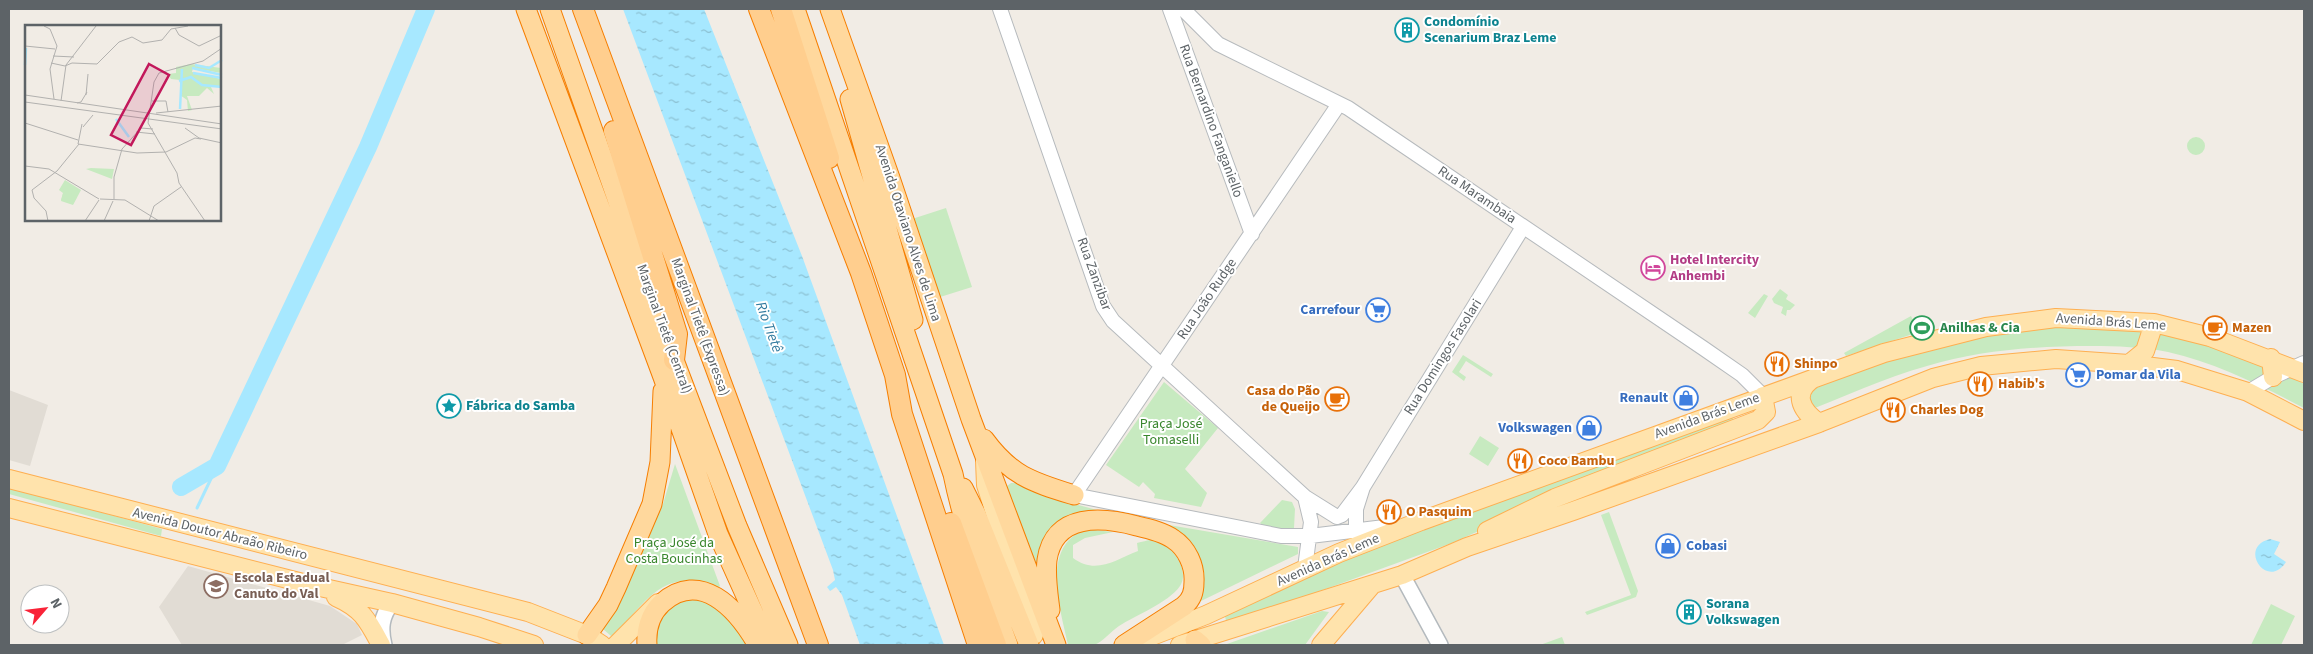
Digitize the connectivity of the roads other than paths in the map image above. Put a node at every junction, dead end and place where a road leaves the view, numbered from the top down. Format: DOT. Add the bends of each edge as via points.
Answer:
graph roads {
  1 [pos="526,9"];
  2 [pos="550,9"];
  3 [pos="583,9"];
  4 [pos="759,9"];
  5 [pos="781,9"];
  6 [pos="795,9"];
  7 [pos="1000,9"];
  8 [pos="1170,9"];
  9 [pos="1183,9"];
  10 [pos="833,15"];
  11 [pos="1175,24"];
  12 [pos="1205,32"];
  13 [pos="615,97"];
  14 [pos="1339,104"];
  15 [pos="1523,227"];
  16 [pos="1252,234"];
  17 [pos="861,273"];
  18 [pos="2154,323"];
  19 [pos="2271,358"];
  20 [pos="674,360"];
  21 [pos="2129,364"];
  22 [pos="1162,366"];
  23 [pos="2301,368"];
  24 [pos="895,375"];
  25 [pos="1818,376"];
  26 [pos="663,377"];
  27 [pos="2273,377"];
  28 [pos="2248,392"];
  29 [pos="1763,396"];
  30 [pos="927,401"];
  31 [pos="971,420"];
  32 [pos="2304,421"];
  33 [pos="1819,423"];
  34 [pos="985,458"];
  35 [pos="953,474"];
  36 [pos="9,479"];
  37 [pos="1363,487"];
  38 [pos="1074,494"];
  39 [pos="1305,497"];
  40 [pos="9,508"];
  41 [pos="1331,515"];
  42 [pos="1421,521"];
  43 [pos="1356,532"];
  44 [pos="1310,536"];
  45 [pos="1467,547"];
  46 [pos="1305,568"];
  47 [pos="1402,575"];
  48 [pos="311,585"];
  49 [pos="1372,585"];
  50 [pos="454,594"];
  51 [pos="672,594"];
  52 [pos="392,603"];
  53 [pos="594,640"];
  54 [pos="1192,644"];
  55 [pos="382,645"];
  56 [pos="534,645"];
  57 [pos="616,645"];
  58 [pos="647,645"];
  59 [pos="758,645"];
  60 [pos="768,645"];
  61 [pos="788,645"];
  62 [pos="818,645"];
  63 [pos="978,645"];
  64 [pos="996,645"];
  65 [pos="1008,645"];
  66 [pos="1029,645"];
  67 [pos="1038,645"];
  68 [pos="1056,645"];
  69 [pos="1124,645"];
  70 [pos="1130,645"];
  71 [pos="1321,645"];
  72 [pos="1440,645"];
  1 -- 26 [label="highway"];
  2 -- 20 [label="highway, Marginal Tietê (Central)"];
  3 -- 13 [label="highway, Marginal Tietê (Expressa)"];
  4 -- 17 [label="highway"];
  5 -- 17 [label="highway" via="853,230"];
  6 -- 30 [label="highway"];
  7 -- 22 [label="street, Rua Zanzibar" via="1103,306 1113,322"];
  8 -- 11 [label="street, Rua Bernardino Fanganiello"];
  9 -- 12 [label="street, Rua Marambaia"];
  10 -- 30 [label="highway" via="848,92 923,356 928,382"];
  10 -- 31 [label="highway, Avenida Otaviano Alves de Lima"];
  11 -- 12 [label="street"];
  11 -- 16 [label="street, Rua Bernardino Fanganiello"];
  12 -- 14 [label="street, Rua Marambaia" via="1218,44"];
  13 -- 20 [label="highway" via="611,122 677,334"];
  13 -- 62 [label="highway, Marginal Tietê (Expressa)"];
  14 -- 15 [label="street, Rua Marambaia"];
  14 -- 16 [label="street, Rua João Rudge"];
  15 -- 29 [label="street, Rua Marambaia" via="1742,375"];
  15 -- 37 [label="street, Rua Domingos Fasolari"];
  16 -- 22 [label="street, Rua João Rudge"];
  17 -- 24 [label="highway"];
  18 -- 19 [label="main road, Avenida Brás Leme" via="2210,336"];
  18 -- 21 [label="main road" via="2145,351"];
  18 -- 25 [label="main road, Avenida Brás Leme" via="2056,318 1986,327 1884,353"];
  19 -- 23 [label="main road, Avenida Brás Leme"];
  19 -- 27 [label="main road"];
  20 -- 61 [label="highway, Marginal Tietê (Central)" via="737,526"];
  21 -- 28 [label="main road" via="2177,370"];
  21 -- 33 [label="main road" via="2056,359 1982,366 1933,378"];
  22 -- 38 [label="street, Rua João Rudge"];
  22 -- 39 [label="street, Rua Zanzibar"];
  23 -- 27 [label="street"];
  24 -- 63 [label="highway" via="905,423"];
  24 -- 64 [label="highway" via="908,399"];
  25 -- 29 [label="main road, Avenida Brás Leme"];
  25 -- 33 [label="main road" via="1804,386 1800,396 1809,414"];
  26 -- 53 [label="highway" via="660,453 652,504"];
  26 -- 60 [label="highway" via="718,534"];
  27 -- 28 [label="street"];
  28 -- 32 [label="main road"];
  29 -- 42 [label="main road, Avenida Brás Leme"];
  29 -- 45 [label="main road" via="1766,412 1758,420 1556,498 1490,529"];
  30 -- 35 [label="highway"];
  31 -- 34 [label="highway, Avenida Otaviano Alves de Lima"];
  31 -- 38 [label="highway" via="997,456 1015,472 1042,485"];
  33 -- 45 [label="main road"];
  34 -- 67 [label="main road" via="986,485"];
  34 -- 68 [label="highway, Avenida Otaviano Alves de Lima"];
  35 -- 65 [label="highway" via="966,530"];
  35 -- 66 [label="highway" via="970,501"];
  36 -- 50 [label="main road, Avenida Doutor Abraão Ribeiro"];
  37 -- 41 [label="street, Rua Domingos Fasolari" via="1344,513 1337,517"];
  37 -- 43 [label="street, Rua Domingos Fasolari" via="1356,510"];
  38 -- 44 [label="street" via="1281,536"];
  39 -- 41 [label="street, Rua Zanzibar"];
  39 -- 44 [label="street" via="1310,512"];
  40 -- 48 [label="main road, Avenida Doutor Abraão Ribeiro"];
  42 -- 43 [label="street"];
  42 -- 46 [label="main road, Avenida Brás Leme"];
  43 -- 44 [label="street"];
  44 -- 46 [label="street"];
  45 -- 47 [label="main road"];
  46 -- 70 [label="main road, Avenida Brás Leme" via="1206,616"];
  47 -- 49 [label="main road"];
  47 -- 72 [label="main road"];
  48 -- 52 [label="main road, Avenida Doutor Abraão Ribeiro"];
  48 -- 55 [label="main road" via="357,608"];
  49 -- 54 [label="main road"];
  49 -- 71 [label="main road"];
  50 -- 52 [label="main road" via="442,597 410,590"];
  50 -- 53 [label="main road, Avenida Doutor Abraão Ribeiro" via="528,612"];
  51 -- 57 [label="main road" via="652,607"];
  51 -- 58 [label="highway" via="650,621"];
  51 -- 59 [label="highway" via="696,589 712,595 736,613"];
  52 -- 55 [label="main road" via="382,619"];
  52 -- 56 [label="main road, Avenida Doutor Abraão Ribeiro"];
  68 -- 69 [label="highway" via="1047,585 1047,559 1062,531 1073,524 1099,519 1159,532 1174,539 1185,551 1194,577 1190,601"];
}
